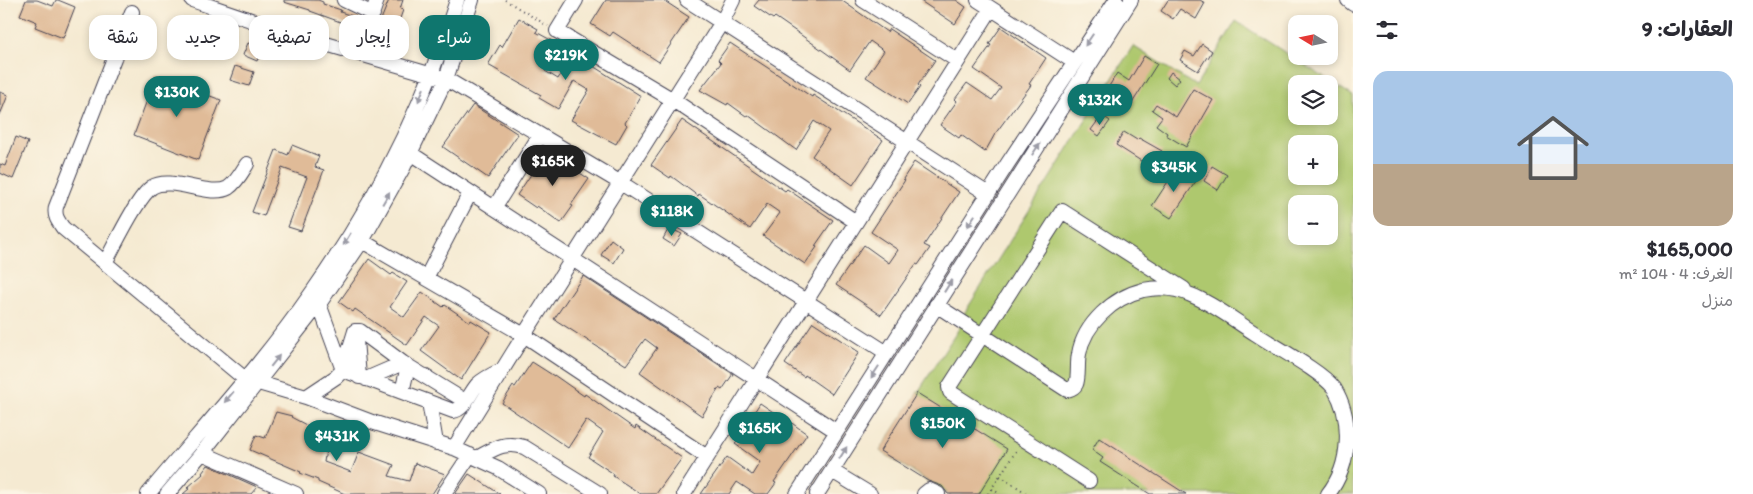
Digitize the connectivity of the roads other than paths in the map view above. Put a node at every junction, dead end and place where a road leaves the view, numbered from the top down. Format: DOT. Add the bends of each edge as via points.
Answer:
graph roads {
  1 [pos="192,0"];
  2 [pos="344,0"];
  3 [pos="377,0"];
  4 [pos="457,0"];
  5 [pos="472,0"];
  6 [pos="576,0"];
  7 [pos="687,0"];
  8 [pos="733,0"];
  9 [pos="863,0"];
  10 [pos="978,0"];
  11 [pos="1116,0"];
  12 [pos="1131,0"];
  13 [pos="1348,0"];
  14 [pos="1353,4"];
  15 [pos="991,8"];
  16 [pos="132,12"];
  17 [pos="373,14"];
  18 [pos="722,22"];
  19 [pos="339,48"];
  20 [pos="384,60"];
  21 [pos="958,61"];
  22 [pos="1074,62"];
  23 [pos="430,73"];
  24 [pos="446,78"];
  25 [pos="673,100"];
  26 [pos="540,135"];
  27 [pos="907,142"];
  28 [pos="410,153"];
  29 [pos="1008,163"];
  30 [pos="247,164"];
  31 [pos="1021,171"];
  32 [pos="621,183"];
  33 [pos="470,193"];
  34 [pos="988,194"];
  35 [pos="494,208"];
  36 [pos="856,222"];
  37 [pos="362,240"];
  38 [pos="572,260"];
  39 [pos="105,263"];
  40 [pos="426,278"];
  41 [pos="806,301"];
  42 [pos="1204,301"];
  43 [pos="320,304"];
  44 [pos="936,305"];
  45 [pos="355,331"];
  46 [pos="524,335"];
  47 [pos="982,335"];
  48 [pos="887,353"];
  49 [pos="406,364"];
  50 [pos="343,370"];
  51 [pos="502,370"];
  52 [pos="362,378"];
  53 [pos="757,379"];
  54 [pos="251,381"];
  55 [pos="402,392"];
  56 [pos="306,397"];
  57 [pos="465,401"];
  58 [pos="428,402"];
  59 [pos="836,431"];
  60 [pos="436,443"];
  61 [pos="454,448"];
  62 [pos="202,452"];
  63 [pos="473,456"];
  64 [pos="707,457"];
  65 [pos="832,471"];
  66 [pos="1089,481"];
  67 [pos="268,489"];
  68 [pos="536,493"];
  69 [pos="148,494"];
  70 [pos="167,494"];
  71 [pos="296,494"];
  72 [pos="444,494"];
  73 [pos="600,494"];
  74 [pos="684,494"];
  75 [pos="798,494"];
  76 [pos="816,494"];
  77 [pos="870,494"];
  78 [pos="924,494"];
  79 [pos="938,494"];
  80 [pos="1328,494"];
  1 -- 19 [label="street"];
  2 -- 17 [label="street"];
  3 -- 17 [label="street"];
  4 -- 23 [label="street"];
  5 -- 24 [label="street"];
  6 -- 25 [label="street" via="557,31"];
  7 -- 18 [label="street"];
  8 -- 18 [label="street"];
  9 -- 21 [label="street"];
  10 -- 15 [label="street"];
  11 -- 22 [label="street, one-way"];
  31 -- 12 [label="street, one-way"];
  13 -- 14 [label="street"];
  15 -- 21 [label="street"];
  15 -- 22 [label="street"];
  16 -- 39 [label="street" via="55,210 63,228"];
  18 -- 25 [label="street"];
  18 -- 27 [label="street"];
  20 -- 23 [label="street"];
  21 -- 27 [label="street"];
  22 -- 29 [label="street"];
  23 -- 24 [label="street"];
  23 -- 54 [label="street, one-way" via="404,136 373,195 313,292"];
  24 -- 26 [label="street"];
  24 -- 28 [label="street"];
  25 -- 32 [label="street"];
  25 -- 36 [label="street"];
  26 -- 32 [label="street"];
  26 -- 35 [label="street"];
  27 -- 34 [label="street"];
  27 -- 36 [label="street"];
  28 -- 33 [label="street"];
  37 -- 28 [label="street, one-way"];
  29 -- 31 [label="street"];
  29 -- 34 [label="street"];
  30 -- 39 [label="street" via="233,183 222,190 164,183 153,186 140,198"];
  44 -- 31 [label="street, one-way"];
  32 -- 38 [label="street"];
  32 -- 41 [label="street"];
  33 -- 35 [label="street"];
  33 -- 40 [label="street"];
  34 -- 48 [label="street, one-way"];
  35 -- 38 [label="street"];
  36 -- 41 [label="street"];
  37 -- 40 [label="street"];
  37 -- 43 [label="street"];
  38 -- 46 [label="street"];
  38 -- 53 [label="street"];
  39 -- 54 [label="street"];
  40 -- 46 [label="street"];
  41 -- 48 [label="street"];
  41 -- 53 [label="street"];
  42 -- 47 [label="street" via="1180,291 1155,288 1119,300 1099,316 1084,338 1079,351 1077,383 1070,389 1064,389"];
  42 -- 47 [label="street" via="1062,211"];
  42 -- 80 [label="street" via="1334,387 1346,410 1349,437 1341,474"];
  43 -- 50 [label="street"];
  54 -- 43 [label="street, one-way"];
  44 -- 47 [label="street"];
  65 -- 44 [label="street, one-way"];
  45 -- 49 [label="street" via="360,331"];
  45 -- 50 [label="street"];
  45 -- 52 [label="street"];
  46 -- 51 [label="street"];
  46 -- 64 [label="street"];
  47 -- 66 [label="street" via="949,388 950,392"];
  48 -- 59 [label="street, one-way"];
  49 -- 52 [label="street"];
  49 -- 55 [label="street"];
  49 -- 57 [label="street"];
  50 -- 52 [label="street"];
  50 -- 56 [label="street"];
  51 -- 57 [label="street" via="477,385"];
  51 -- 61 [label="street"];
  52 -- 55 [label="street"];
  53 -- 59 [label="street"];
  53 -- 64 [label="street"];
  54 -- 56 [label="street"];
  54 -- 62 [label="street"];
  54 -- 69 [label="street, one-way"];
  55 -- 58 [label="street"];
  56 -- 60 [label="street"];
  57 -- 58 [label="street" via="460,409 453,412"];
  58 -- 60 [label="street"];
  59 -- 75 [label="street"];
  60 -- 61 [label="street"];
  61 -- 63 [label="street"];
  62 -- 67 [label="street"];
  62 -- 70 [label="street"];
  63 -- 68 [label="street"];
  63 -- 72 [label="street"];
  63 -- 73 [label="street" via="503,444 515,444"];
  64 -- 74 [label="street"];
  65 -- 76 [label="street"];
  65 -- 77 [label="street"];
  67 -- 71 [label="street"];
  78 -- 79 [label="street" via="930,490"];
}
